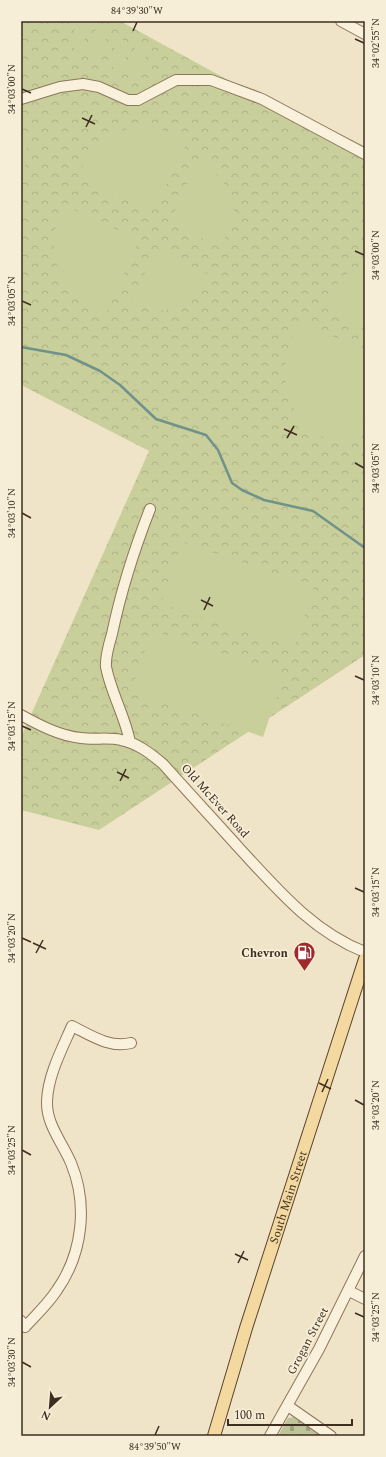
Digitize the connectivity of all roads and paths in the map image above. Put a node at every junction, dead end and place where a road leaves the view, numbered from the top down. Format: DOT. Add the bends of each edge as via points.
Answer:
graph roads {
  1 [pos="341,21"];
  2 [pos="365,34"];
  3 [pos="21,98"];
  4 [pos="365,154"];
  5 [pos="150,509"];
  6 [pos="21,715"];
  7 [pos="130,742"];
  8 [pos="365,952"];
  9 [pos="365,959"];
  10 [pos="131,1043"];
  11 [pos="365,1256"];
  12 [pos="349,1290"];
  13 [pos="365,1299"];
  14 [pos="21,1321"];
  15 [pos="288,1406"];
  16 [pos="214,1436"];
  17 [pos="270,1436"];
  18 [pos="331,1436"];
  1 -- 2 [label="street"];
  3 -- 4 [label="street" via="76,84 91,85 128,100 138,100 176,80 211,80 262,99"];
  5 -- 7 [label="street" via="120,596 106,665"];
  6 -- 7 [label="street, Old McEver Road" via="59,733 80,738 119,739"];
  7 -- 8 [label="street, Old McEver Road" via="146,750 162,764 278,890 312,922 335,938"];
  9 -- 16 [label="main road, South Main Street" via="246,1328"];
  10 -- 14 [label="street" via="107,1043 72,1026 53,1071 47,1101 48,1113 77,1182 81,1203 80,1229 74,1257 58,1290 25,1327"];
  11 -- 12 [label="street, Grogan Street"];
  12 -- 13 [label="street"];
  12 -- 15 [label="street, Grogan Street"];
  15 -- 17 [label="street, Grogan Street"];
  15 -- 18 [label="street"];
}
